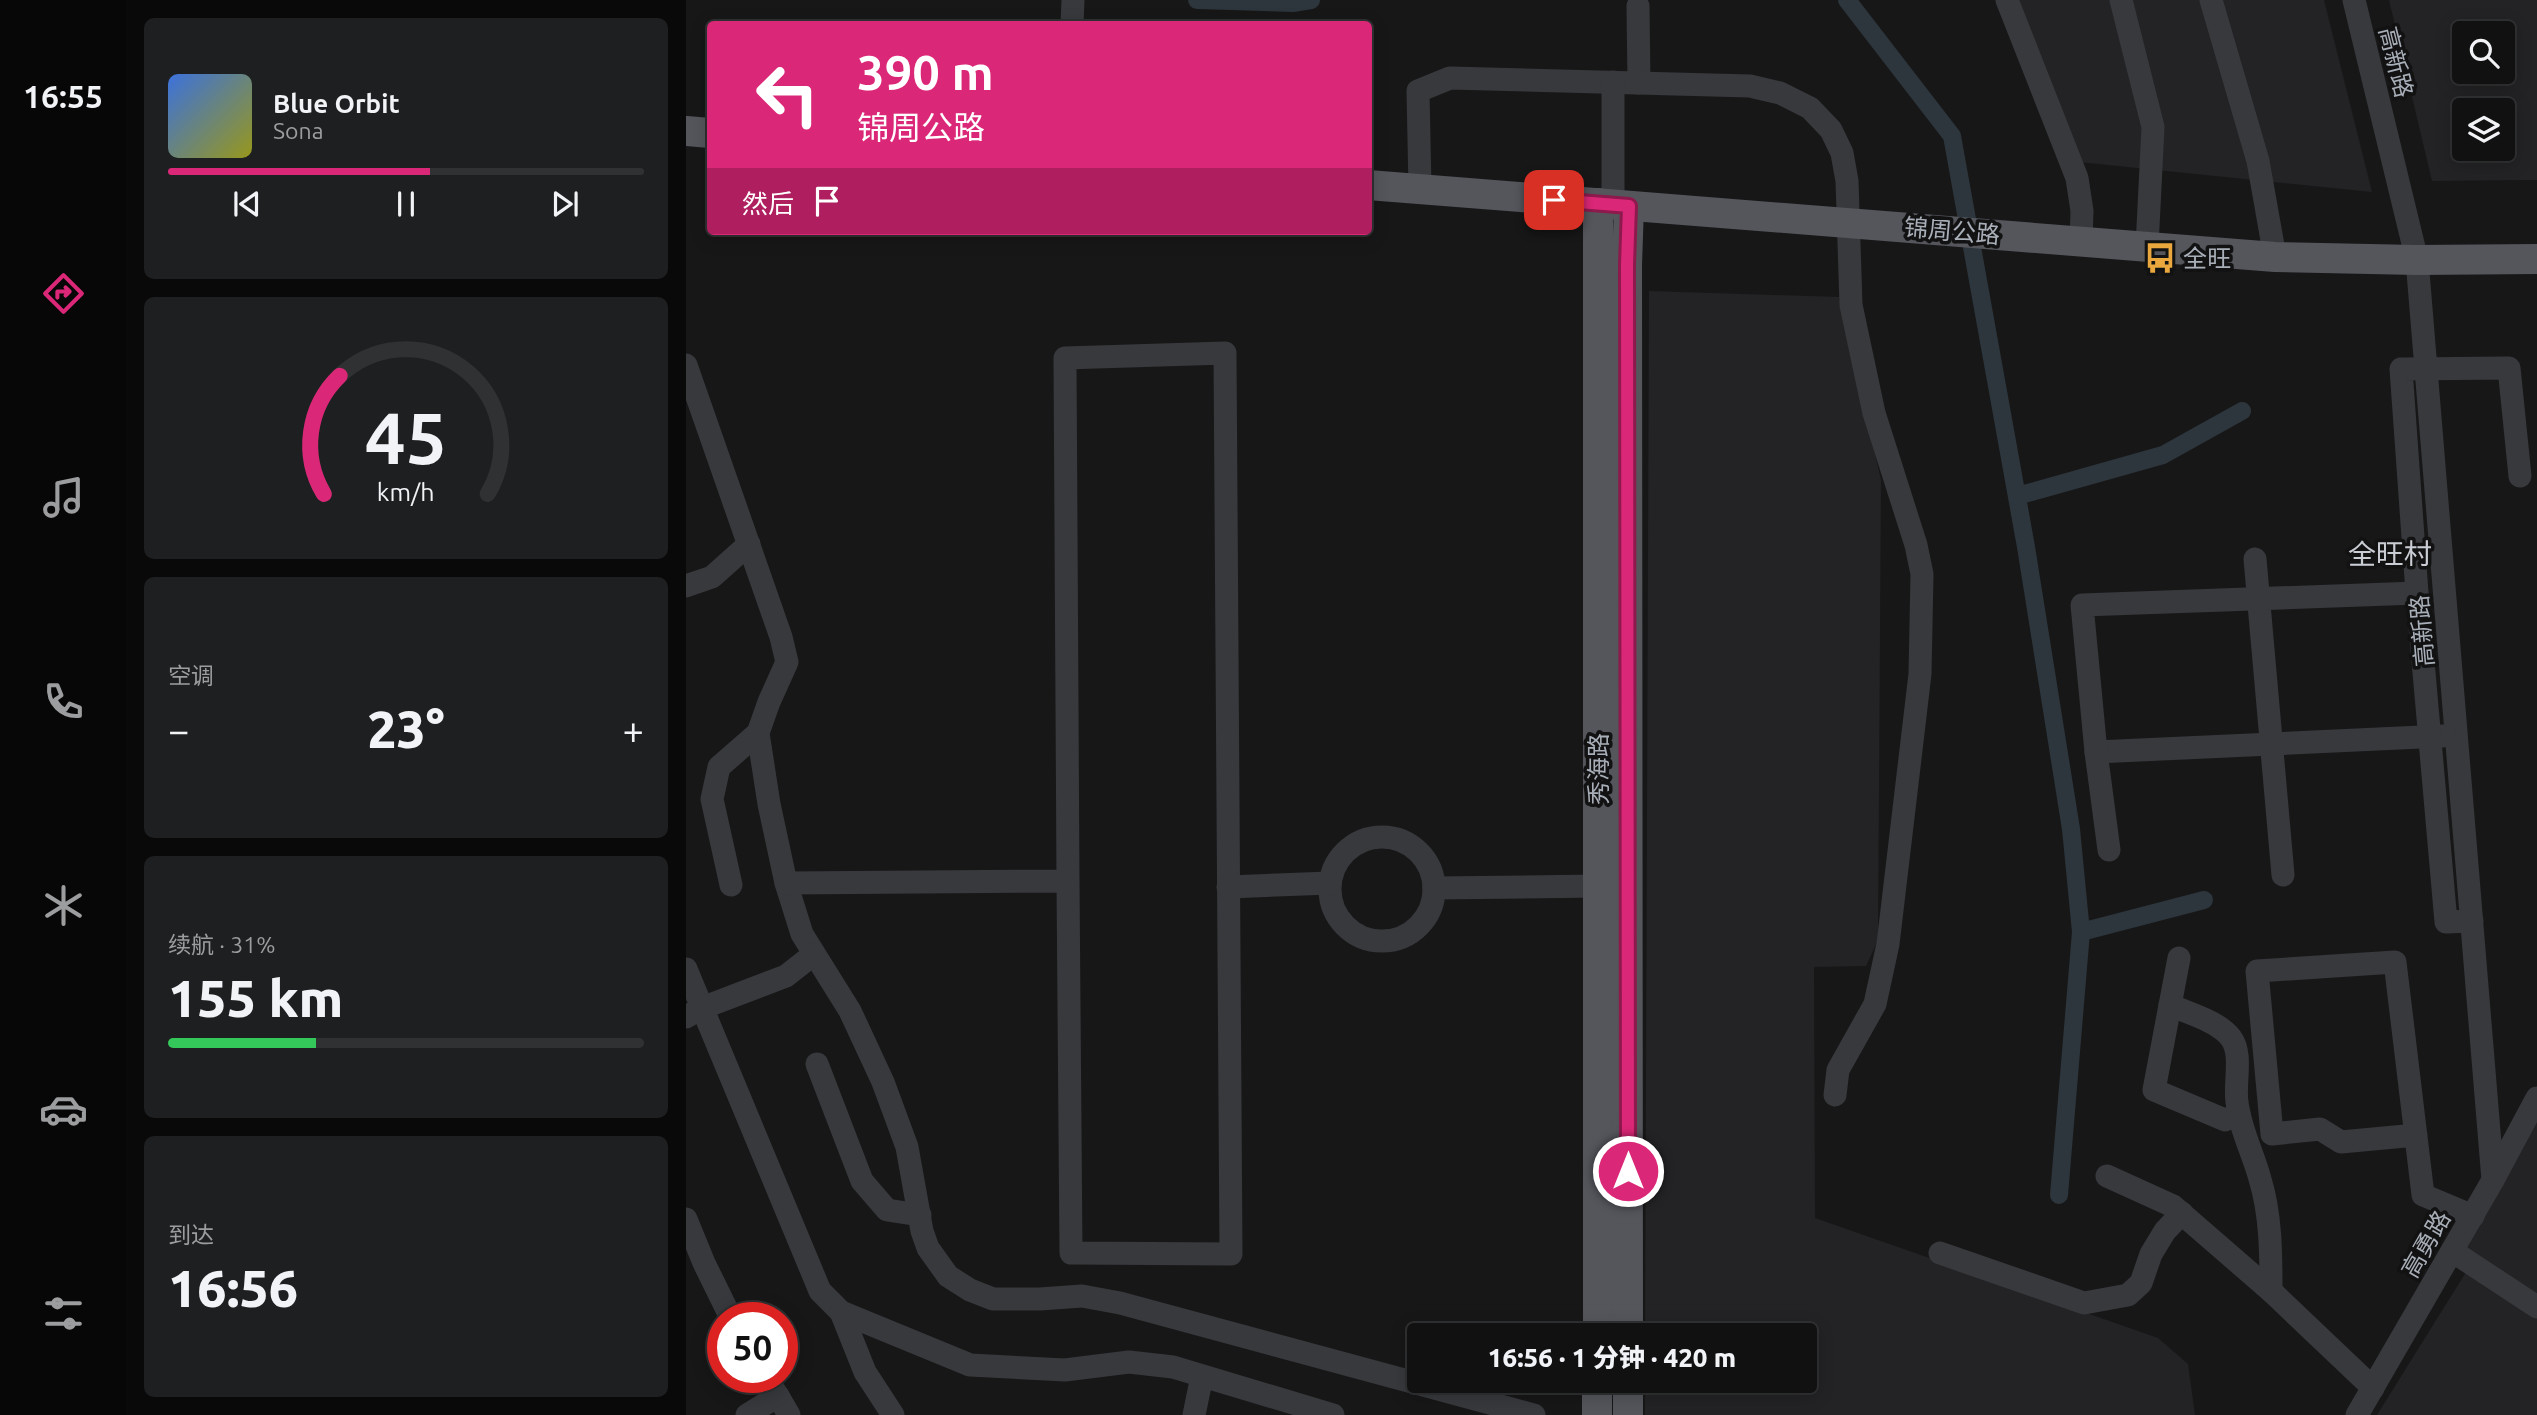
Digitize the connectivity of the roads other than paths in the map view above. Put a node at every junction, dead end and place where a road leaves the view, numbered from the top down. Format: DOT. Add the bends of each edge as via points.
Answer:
graph roads {
  1 [pos="1073,0"];
  2 [pos="2007,0"];
  3 [pos="2120,0"];
  4 [pos="2211,0"];
  5 [pos="2354,0"];
  6 [pos="1638,6"];
  7 [pos="1072,21"];
  8 [pos="1614,82"];
  9 [pos="1639,83"];
  10 [pos="686,131"];
  11 [pos="707,133"];
  12 [pos="1372,185"];
  13 [pos="1420,189"];
  14 [pos="1554,200"];
  15 [pos="1613,204"];
  16 [pos="1668,209"];
  17 [pos="1849,223"];
  18 [pos="2081,242"];
  19 [pos="2147,247"];
  20 [pos="2274,257"];
  21 [pos="2537,259"];
  22 [pos="2417,260"];
  23 [pos="1613,268"];
  24 [pos="686,365"];
  25 [pos="2427,368"];
  26 [pos="2521,476"];
  27 [pos="749,544"];
  28 [pos="2255,559"];
  29 [pos="686,586"];
  30 [pos="2417,593"];
  31 [pos="2259,598"];
  32 [pos="758,733"];
  33 [pos="2457,735"];
  34 [pos="2430,736"];
  35 [pos="2272,744"];
  36 [pos="2096,752"];
  37 [pos="1598,814"];
  38 [pos="1629,814"];
  39 [pos="2109,850"];
  40 [pos="2283,875"];
  41 [pos="1068,881"];
  42 [pos="786,883"];
  43 [pos="1330,883"];
  44 [pos="731,885"];
  45 [pos="1598,886"];
  46 [pos="1228,887"];
  47 [pos="1434,888"];
  48 [pos="2472,921"];
  49 [pos="814,954"];
  50 [pos="2179,958"];
  51 [pos="686,969"];
  52 [pos="2170,1005"];
  53 [pos="694,1012"];
  54 [pos="817,1064"];
  55 [pos="1835,1095"];
  56 [pos="2537,1098"];
  57 [pos="2239,1114"];
  58 [pos="2416,1135"];
  59 [pos="2107,1176"];
  60 [pos="2493,1180"];
  61 [pos="2182,1213"];
  62 [pos="920,1215"];
  63 [pos="2473,1216"];
  64 [pos="686,1219"];
  65 [pos="2452,1251"];
  66 [pos="1940,1253"];
  67 [pos="2271,1291"];
  68 [pos="723,1302"];
  69 [pos="2537,1307"];
  70 [pos="841,1312"];
  71 [pos="1598,1323"];
  72 [pos="1628,1323"];
  73 [pos="1202,1376"];
  74 [pos="2373,1388"];
  75 [pos="1597,1393"];
  76 [pos="1628,1393"];
  77 [pos="778,1396"];
  78 [pos="747,1415"];
  79 [pos="893,1415"];
  80 [pos="1194,1415"];
  81 [pos="1333,1415"];
  82 [pos="1534,1415"];
  83 [pos="1597,1415"];
  84 [pos="1628,1415"];
  85 [pos="2357,1415"];
  1 -- 7 [label="street"];
  2 -- 18 [label="street" via="2077,178"];
  3 -- 19 [label="street" via="2153,127"];
  4 -- 20 [label="street" via="2258,161"];
  5 -- 22 [label="street, 高新路"];
  6 -- 9 [label="street"];
  8 -- 9 [label="street"];
  8 -- 13 [label="street" via="1450,78 1418,91"];
  8 -- 15 [label="street"];
  9 -- 17 [label="street" via="1750,86 1780,93 1810,108 1830,130 1842,153"];
  10 -- 11 [label="main road"];
  12 -- 13 [label="main road, 锦周公路"];
  13 -- 14 [label="main road, 锦周公路"];
  14 -- 15 [label="main road, 锦周公路"];
  14 -- 23 [label="main road"];
  15 -- 16 [label="main road, 锦周公路"];
  15 -- 23 [label="main road, 秀海路"];
  16 -- 17 [label="main road, 锦周公路"];
  16 -- 23 [label="main road"];
  17 -- 18 [label="main road, 锦周公路"];
  17 -- 55 [label="street" via="1851,305 1874,413 1922,575 1920,674 1888,944 1875,1004 1838,1070"];
  18 -- 19 [label="main road, 锦周公路"];
  19 -- 20 [label="main road, 锦周公路"];
  20 -- 22 [label="main road, 锦周公路"];
  21 -- 22 [label="main road, 锦周公路"];
  22 -- 25 [label="street, 高新路"];
  23 -- 37 [label="main road, 秀海路"];
  23 -- 38 [label="main road, 秀海路"];
  24 -- 27 [label="street"];
  25 -- 26 [label="street" via="2509,368"];
  25 -- 30 [label="street" via="2401,369"];
  25 -- 33 [label="street, 高新路"];
  27 -- 29 [label="street" via="712,577"];
  27 -- 32 [label="street" via="788,662"];
  28 -- 31 [label="street"];
  30 -- 31 [label="street"];
  30 -- 34 [label="street"];
  31 -- 35 [label="street"];
  31 -- 36 [label="street" via="2082,605"];
  32 -- 42 [label="street"];
  32 -- 44 [label="street" via="719,767 712,799"];
  33 -- 34 [label="street"];
  33 -- 48 [label="street, 高新路"];
  34 -- 35 [label="street"];
  34 -- 48 [label="street" via="2446,922"];
  35 -- 36 [label="street"];
  35 -- 40 [label="street"];
  36 -- 39 [label="street"];
  37 -- 38 [label="street"];
  37 -- 45 [label="main road, 秀海路"];
  38 -- 72 [label="main road, 秀海路"];
  41 -- 42 [label="street"];
  41 -- 46 [label="street" via="1071,1253 1231,1254"];
  41 -- 46 [label="street" via="1065,358 1225,353"];
  42 -- 49 [label="street" via="802,934"];
  43 -- 46 [label="street"];
  43 -- 47 [label="street" via="1345,852 1376,837 1410,845 1431,871"];
  43 -- 47 [label="street" via="1331,900 1343,923 1364,938 1380,941 1397,939 1418,926 1432,905"];
  45 -- 47 [label="street"];
  45 -- 71 [label="main road, 秀海路"];
  48 -- 60 [label="street, 高新路"];
  49 -- 53 [label="street" via="786,976"];
  49 -- 62 [label="street" via="850,1011 883,1082 907,1147"];
  50 -- 52 [label="street"];
  51 -- 53 [label="street"];
  52 -- 57 [label="street" via="2230,1036 2236,1046"];
  52 -- 57 [label="street" via="2154,1090 2225,1120"];
  53 -- 70 [label="street" via="820,1291"];
  54 -- 62 [label="street" via="862,1181 887,1210"];
  56 -- 60 [label="street, 高勇路"];
  57 -- 67 [label="street" via="2261,1181 2271,1246"];
  58 -- 58 [label="street" via="2395,962 2257,971 2272,1134 2320,1129 2341,1142"];
  58 -- 63 [label="street" via="2423,1195"];
  59 -- 61 [label="street"];
  60 -- 63 [label="street, 高勇路"];
  61 -- 66 [label="street" via="2165,1231 2141,1283 2129,1295 2084,1303"];
  61 -- 67 [label="street"];
  62 -- 82 [label="street" via="928,1248 948,1276 993,1299 1082,1296 1120,1303"];
  63 -- 65 [label="street, 高勇路"];
  64 -- 68 [label="street"];
  65 -- 69 [label="street"];
  65 -- 74 [label="street, 高勇路"];
  67 -- 74 [label="street"];
  70 -- 73 [label="street" via="970,1365 1065,1370 1129,1362"];
  70 -- 79 [label="street" via="865,1372"];
  73 -- 80 [label="street"];
  73 -- 81 [label="street"];
  74 -- 85 [label="street, 高勇路"];
  75 -- 83 [label="main road"];
  76 -- 84 [label="main road"];
  77 -- 78 [label="street"];
}
